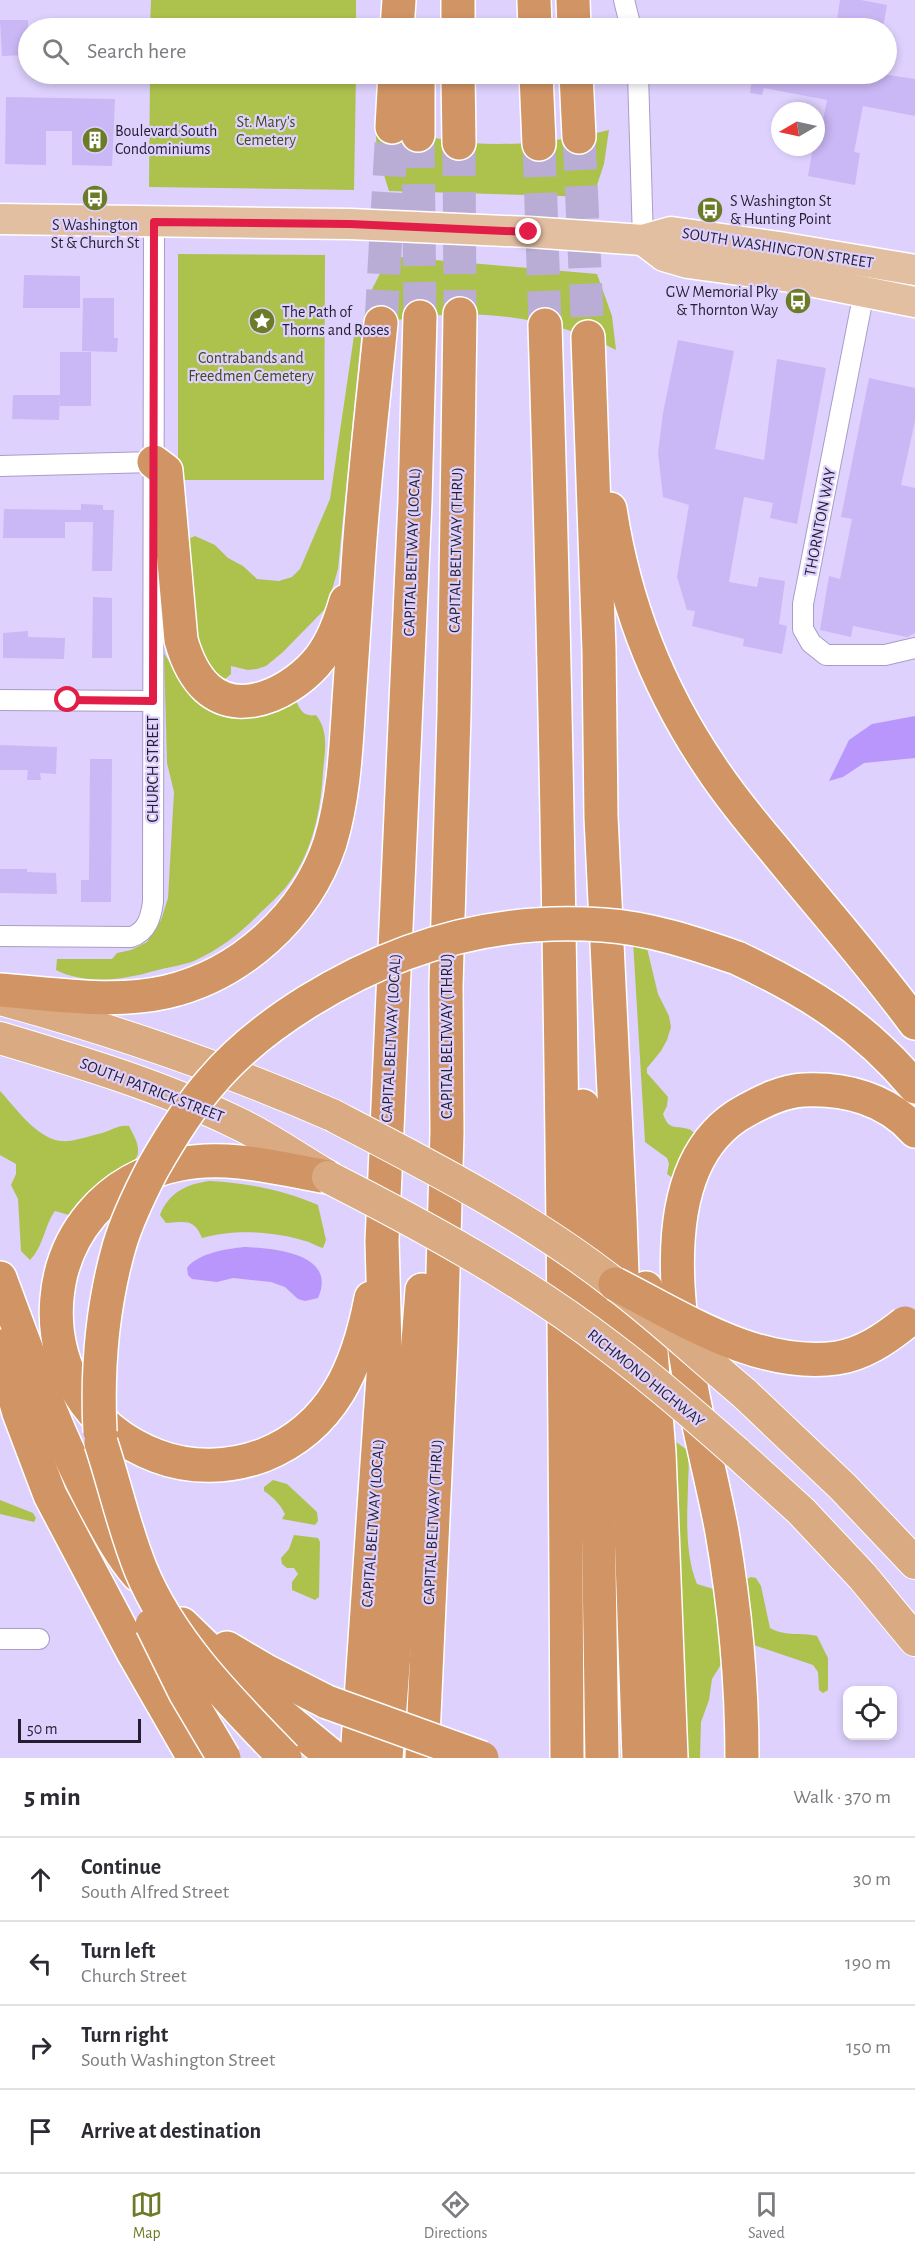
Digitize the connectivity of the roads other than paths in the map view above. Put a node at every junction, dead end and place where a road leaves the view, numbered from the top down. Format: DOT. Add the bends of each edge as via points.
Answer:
graph roads {
  1 [pos="399,0"];
  2 [pos="417,0"];
  3 [pos="458,0"];
  4 [pos="534,0"];
  5 [pos="573,0"];
  6 [pos="624,0"];
  7 [pos="398,18"];
  8 [pos="418,18"];
  9 [pos="458,18"];
  10 [pos="535,18"];
  11 [pos="574,18"];
  12 [pos="628,18"];
  13 [pos="397,84"];
  14 [pos="416,84"];
  15 [pos="458,84"];
  16 [pos="536,84"];
  17 [pos="576,84"];
  18 [pos="638,84"];
  19 [pos="579,137"];
  20 [pos="459,142"];
  21 [pos="539,144"];
  22 [pos="0,219"];
  23 [pos="154,222"];
  24 [pos="643,240"];
  25 [pos="915,270"];
  26 [pos="864,292"];
  27 [pos="915,302"];
  28 [pos="460,314"];
  29 [pos="420,317"];
  30 [pos="381,323"];
  31 [pos="545,325"];
  32 [pos="154,462"];
  33 [pos="0,466"];
  34 [pos="358,555"];
  35 [pos="553,593"];
  36 [pos="915,648"];
  37 [pos="0,700"];
  38 [pos="153,701"];
  39 [pos="0,936"];
  40 [pos="446,986"];
  41 [pos="0,990"];
  42 [pos="0,999"];
  43 [pos="915,1023"];
  44 [pos="0,1038"];
  45 [pos="915,1087"];
  46 [pos="915,1131"];
  47 [pos="328,1177"];
  48 [pos="382,1240"];
  49 [pos="0,1278"];
  50 [pos="615,1284"];
  51 [pos="915,1313"];
  52 [pos="0,1346"];
  53 [pos="101,1443"];
  54 [pos="125,1561"];
  55 [pos="915,1563"];
  56 [pos="0,1639"];
  57 [pos="39,1640"];
  58 [pos="915,1640"];
  59 [pos="652,1657"];
  60 [pos="194,1758"];
  61 [pos="224,1758"];
  62 [pos="285,1758"];
  63 [pos="334,1758"];
  64 [pos="357,1758"];
  65 [pos="386,1758"];
  66 [pos="422,1758"];
  67 [pos="482,1758"];
  68 [pos="567,1758"];
  69 [pos="602,1758"];
  70 [pos="639,1758"];
  71 [pos="671,1758"];
  72 [pos="742,1758"];
  1 -- 7 [label="highway"];
  2 -- 8 [label="highway"];
  3 -- 9 [label="highway"];
  4 -- 10 [label="highway"];
  5 -- 11 [label="highway"];
  6 -- 12 [label="street"];
  13 -- 14 [label="highway" via="405,131"];
  15 -- 20 [label="highway"];
  16 -- 21 [label="highway"];
  17 -- 19 [label="highway"];
  18 -- 24 [label="street"];
  22 -- 23 [label="main road, SOUTH WASHINGTON STREET"];
  23 -- 24 [label="main road, SOUTH WASHINGTON STREET" via="350,224"];
  23 -- 32 [label="street, CHURCH STREET"];
  24 -- 25 [label="main road, SOUTH WASHINGTON STREET" via="671,232"];
  24 -- 26 [label="main road, SOUTH WASHINGTON STREET" via="664,256 688,263"];
  26 -- 27 [label="main road, SOUTH WASHINGTON STREET"];
  26 -- 36 [label="street, THORNTON WAY" via="803,604 803,629 811,643 826,655 885,655"];
  28 -- 40 [label="highway, CAPITAL BELTWAY (THRU)"];
  29 -- 48 [label="highway, CAPITAL BELTWAY (LOCAL)"];
  30 -- 34 [label="highway"];
  31 -- 35 [label="highway"];
  32 -- 33 [label="street"];
  32 -- 34 [label="highway" via="166,471 178,621 186,659 208,689 225,698 243,700 274,695 307,672 324,652 340,622"];
  32 -- 38 [label="street, CHURCH STREET"];
  34 -- 41 [label="highway" via="339,807 329,844 309,888 277,929 234,964 167,992 113,997"];
  35 -- 68 [label="highway"];
  35 -- 69 [label="highway" via="596,1377"];
  37 -- 38 [label="street"];
  38 -- 39 [label="street, CHURCH STREET" via="153,902 140,934"];
  40 -- 65 [label="highway"];
  40 -- 66 [label="highway, CAPITAL BELTWAY (THRU)" via="447,1132 441,1342"];
  42 -- 50 [label="highway, bridge" via="116,1032 332,1115 522,1219"];
  43 -- 59 [label="highway" via="711,768 669,698 642,634 621,561 588,337 609,1007"];
  44 -- 47 [label="highway, SOUTH PATRICK STREET" via="176,1096 239,1124"];
  45 -- 53 [label="highway, bridge" via="862,1033 823,1003 737,958 672,937 606,925 520,925 428,944 380,962 270,1026 212,1080 169,1140 132,1210 110,1282 100,1351"];
  46 -- 72 [label="highway, bridge" via="887,1107 844,1091 798,1090 775,1096 735,1116 718,1131 702,1150 683,1198 678,1287 695,1404 732,1598 739,1660"];
  47 -- 48 [label="highway" via="258,1165 181,1163 152,1171 109,1197 72,1243 57,1296 56,1322 65,1368 92,1412 123,1440 168,1461 213,1465 256,1458 279,1449 316,1422 346,1380 360,1345"];
  47 -- 58 [label="highway, RICHMOND HIGHWAY, bridge" via="479,1259 609,1346 680,1403 801,1511"];
  48 -- 64 [label="highway, CAPITAL BELTWAY (LOCAL)" via="385,1347"];
  49 -- 54 [label="highway" via="61,1440"];
  50 -- 51 [label="highway, bridge" via="733,1342 800,1358 838,1358 862,1350 884,1340"];
  50 -- 55 [label="highway, bridge" via="744,1393 843,1487"];
  52 -- 60 [label="highway" via="19,1413 50,1495"];
  53 -- 61 [label="highway, bridge" via="114,1531 129,1574 169,1662"];
  53 -- 62 [label="highway, bridge" via="125,1528 157,1603 216,1685"];
  54 -- 63 [label="highway, bridge" via="215,1657"];
  54 -- 67 [label="highway, bridge" via="227,1648 266,1671 353,1713"];
  56 -- 57 [label="street"];
  59 -- 70 [label="highway"];
  59 -- 71 [label="highway"];
}
